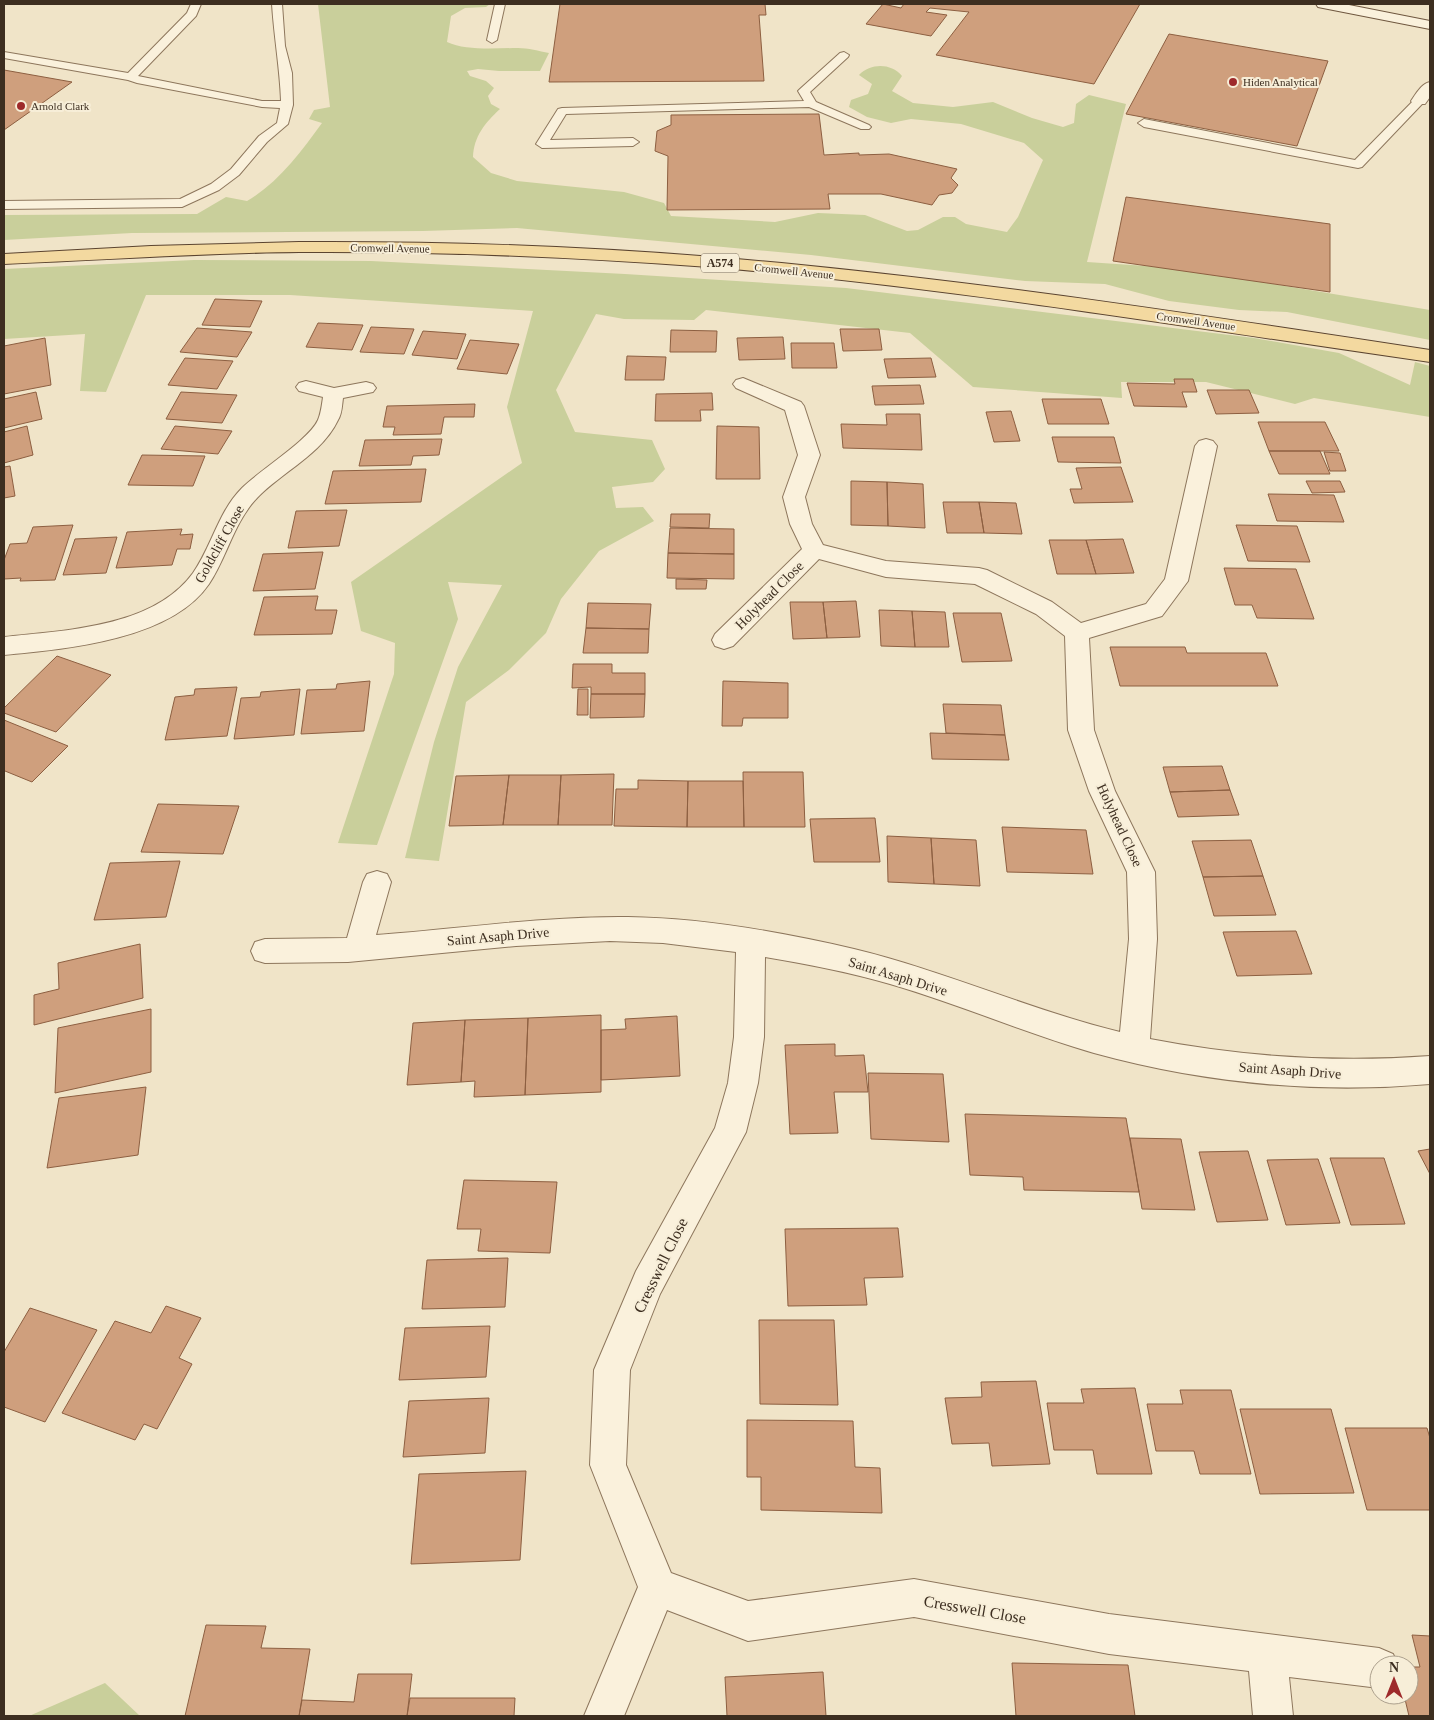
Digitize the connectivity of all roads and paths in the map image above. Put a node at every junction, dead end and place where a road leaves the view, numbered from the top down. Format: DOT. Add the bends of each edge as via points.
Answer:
graph roads {
  1 [pos="196,4"];
  2 [pos="277,4"];
  3 [pos="500,4"];
  4 [pos="1323,4"];
  5 [pos="1430,24"];
  6 [pos="492,40"];
  7 [pos="4,55"];
  8 [pos="844,56"];
  9 [pos="131,77"];
  10 [pos="1430,86"];
  11 [pos="1420,102"];
  12 [pos="811,104"];
  13 [pos="286,105"];
  14 [pos="1144,123"];
  15 [pos="865,126"];
  16 [pos="633,142"];
  17 [pos="4,205"];
  18 [pos="4,259"];
  19 [pos="1430,356"];
  20 [pos="743,384"];
  21 [pos="306,387"];
  22 [pos="366,388"];
  23 [pos="334,394"];
  24 [pos="1206,446"];
  25 [pos="814,550"];
  26 [pos="1077,632"];
  27 [pos="724,640"];
  28 [pos="4,646"];
  29 [pos="378,882"];
  30 [pos="751,942"];
  31 [pos="358,949"];
  32 [pos="265,951"];
  33 [pos="1134,1049"];
  34 [pos="1430,1070"];
  35 [pos="657,1587"];
  36 [pos="1268,1654"];
  37 [pos="1369,1667"];
  38 [pos="604,1716"];
  39 [pos="1273,1716"];
  1 -- 9 [label="lane" via="192,14"];
  2 -- 13 [label="lane" via="286,73"];
  3 -- 6 [label="lane"];
  4 -- 5 [label="street"];
  7 -- 9 [label="lane"];
  8 -- 12 [label="lane" via="804,91"];
  9 -- 13 [label="lane" via="262,104"];
  10 -- 11 [label="street"];
  11 -- 14 [label="lane" via="1358,164"];
  12 -- 15 [label="lane"];
  12 -- 16 [label="lane" via="562,111 542,144"];
  13 -- 17 [label="lane" via="282,124 263,139 234,172 215,187 182,203"];
  18 -- 19 [label="main road, Cromwell Avenue / A574" via="299,247 478,250 709,262 945,286"];
  20 -- 25 [label="street, Holyhead Close" via="794,406 809,455 794,497 801,524"];
  21 -- 23 [label="street"];
  22 -- 23 [label="street"];
  23 -- 28 [label="street, Goldcliff Close" via="329,419 321,432 247,496 235,511 200,581 174,606 111,630"];
  24 -- 26 [label="street" via="1176,581 1154,610"];
  25 -- 26 [label="street, Holyhead Close" via="886,570 979,576 1044,608"];
  25 -- 27 [label="street, Holyhead Close"];
  26 -- 33 [label="street, Holyhead Close" via="1081,730 1102,791 1142,872 1143,939"];
  29 -- 31 [label="street"];
  30 -- 31 [label="street, Saint Asaph Drive" via="611,929"];
  30 -- 33 [label="street, Saint Asaph Drive" via="868,965 1051,1026"];
  30 -- 35 [label="street, Cresswell Close" via="749,1037 743,1083 730,1132 648,1283 612,1370 608,1465"];
  31 -- 32 [label="street, Saint Asaph Drive"];
  33 -- 34 [label="street, Saint Asaph Drive" via="1291,1073"];
  35 -- 36 [label="street, Cresswell Close" via="748,1621 914,1598 1109,1634"];
  35 -- 38 [label="street"];
  36 -- 37 [label="street, Cresswell Close"];
  36 -- 39 [label="street"];
}
